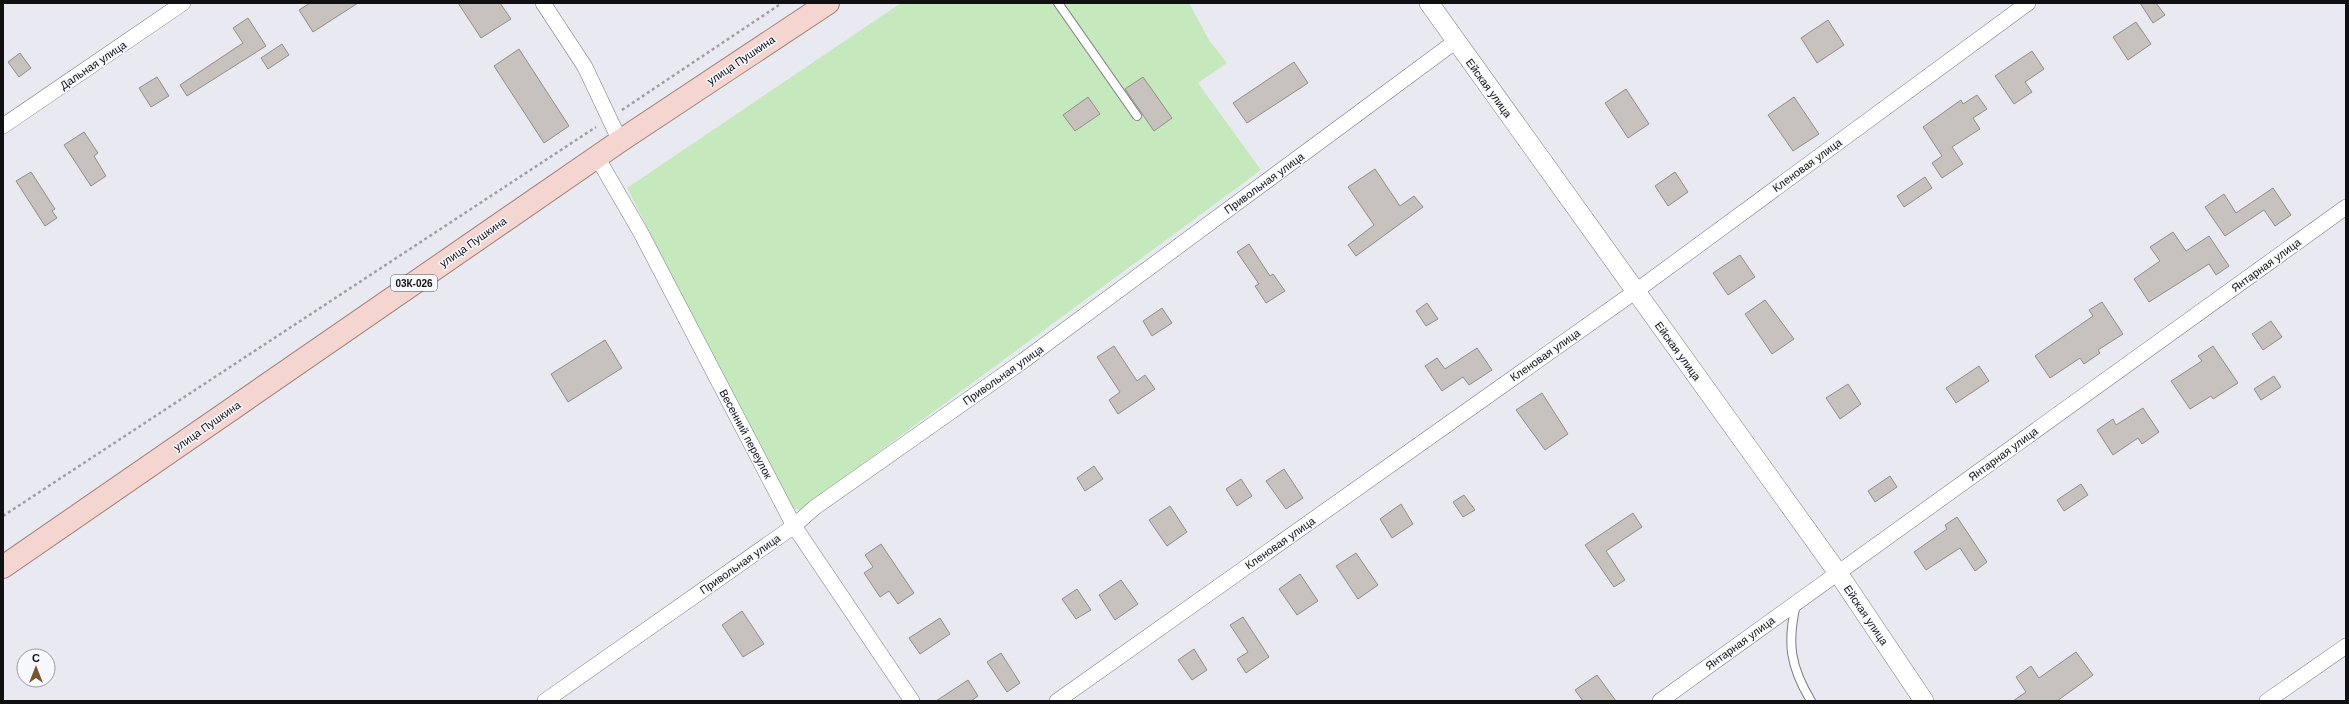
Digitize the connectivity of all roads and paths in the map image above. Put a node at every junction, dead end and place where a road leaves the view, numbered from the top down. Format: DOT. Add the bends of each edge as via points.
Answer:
graph roads {
  1 [pos="183,3"];
  2 [pos="543,3"];
  3 [pos="782,3"];
  4 [pos="828,3"];
  5 [pos="1058,3"];
  6 [pos="1429,3"];
  7 [pos="2028,3"];
  8 [pos="1456,42"];
  9 [pos="1137,116"];
  10 [pos="609,118"];
  11 [pos="3,126"];
  12 [pos="620,141"];
  13 [pos="597,157"];
  14 [pos="2346,208"];
  15 [pos="1636,291"];
  16 [pos="3,516"];
  17 [pos="794,526"];
  18 [pos="3,567"];
  19 [pos="1838,573"];
  20 [pos="1796,603"];
  21 [pos="2346,646"];
  22 [pos="545,701"];
  23 [pos="912,701"];
  24 [pos="1056,701"];
  25 [pos="1660,701"];
  26 [pos="1811,701"];
  27 [pos="1924,701"];
  28 [pos="2267,701"];
  1 -- 11 [label="street, Дальная улица"];
  2 -- 10 [label="street" via="585,67"];
  3 -- 10 [label="path"];
  4 -- 12 [label="main road, улица Пушкина / 03К-026"];
  5 -- 9 [label="lane"];
  6 -- 8 [label="street, Ейская улица"];
  7 -- 15 [label="street, Кленовая улица"];
  8 -- 15 [label="street, Ейская улица"];
  8 -- 17 [label="street, Привольная улица" via="1023,361 814,508"];
  10 -- 12 [label="street"];
  10 -- 16 [label="path"];
  12 -- 13 [label="main road, улица Пушкина / 03К-026"];
  13 -- 17 [label="street, Весенний переулок" via="641,233"];
  13 -- 18 [label="main road, улица Пушкина / 03К-026"];
  14 -- 19 [label="street, Янтарная улица"];
  15 -- 19 [label="street, Ейская улица"];
  15 -- 24 [label="street, Кленовая улица"];
  17 -- 22 [label="street, Привольная улица"];
  17 -- 23 [label="street, Весенний переулок"];
  19 -- 20 [label="street, Янтарная улица"];
  19 -- 27 [label="street, Ейская улица"];
  20 -- 25 [label="street, Янтарная улица"];
  20 -- 26 [label="lane" via="1791,636 1793,665"];
  21 -- 28 [label="street"];
}
